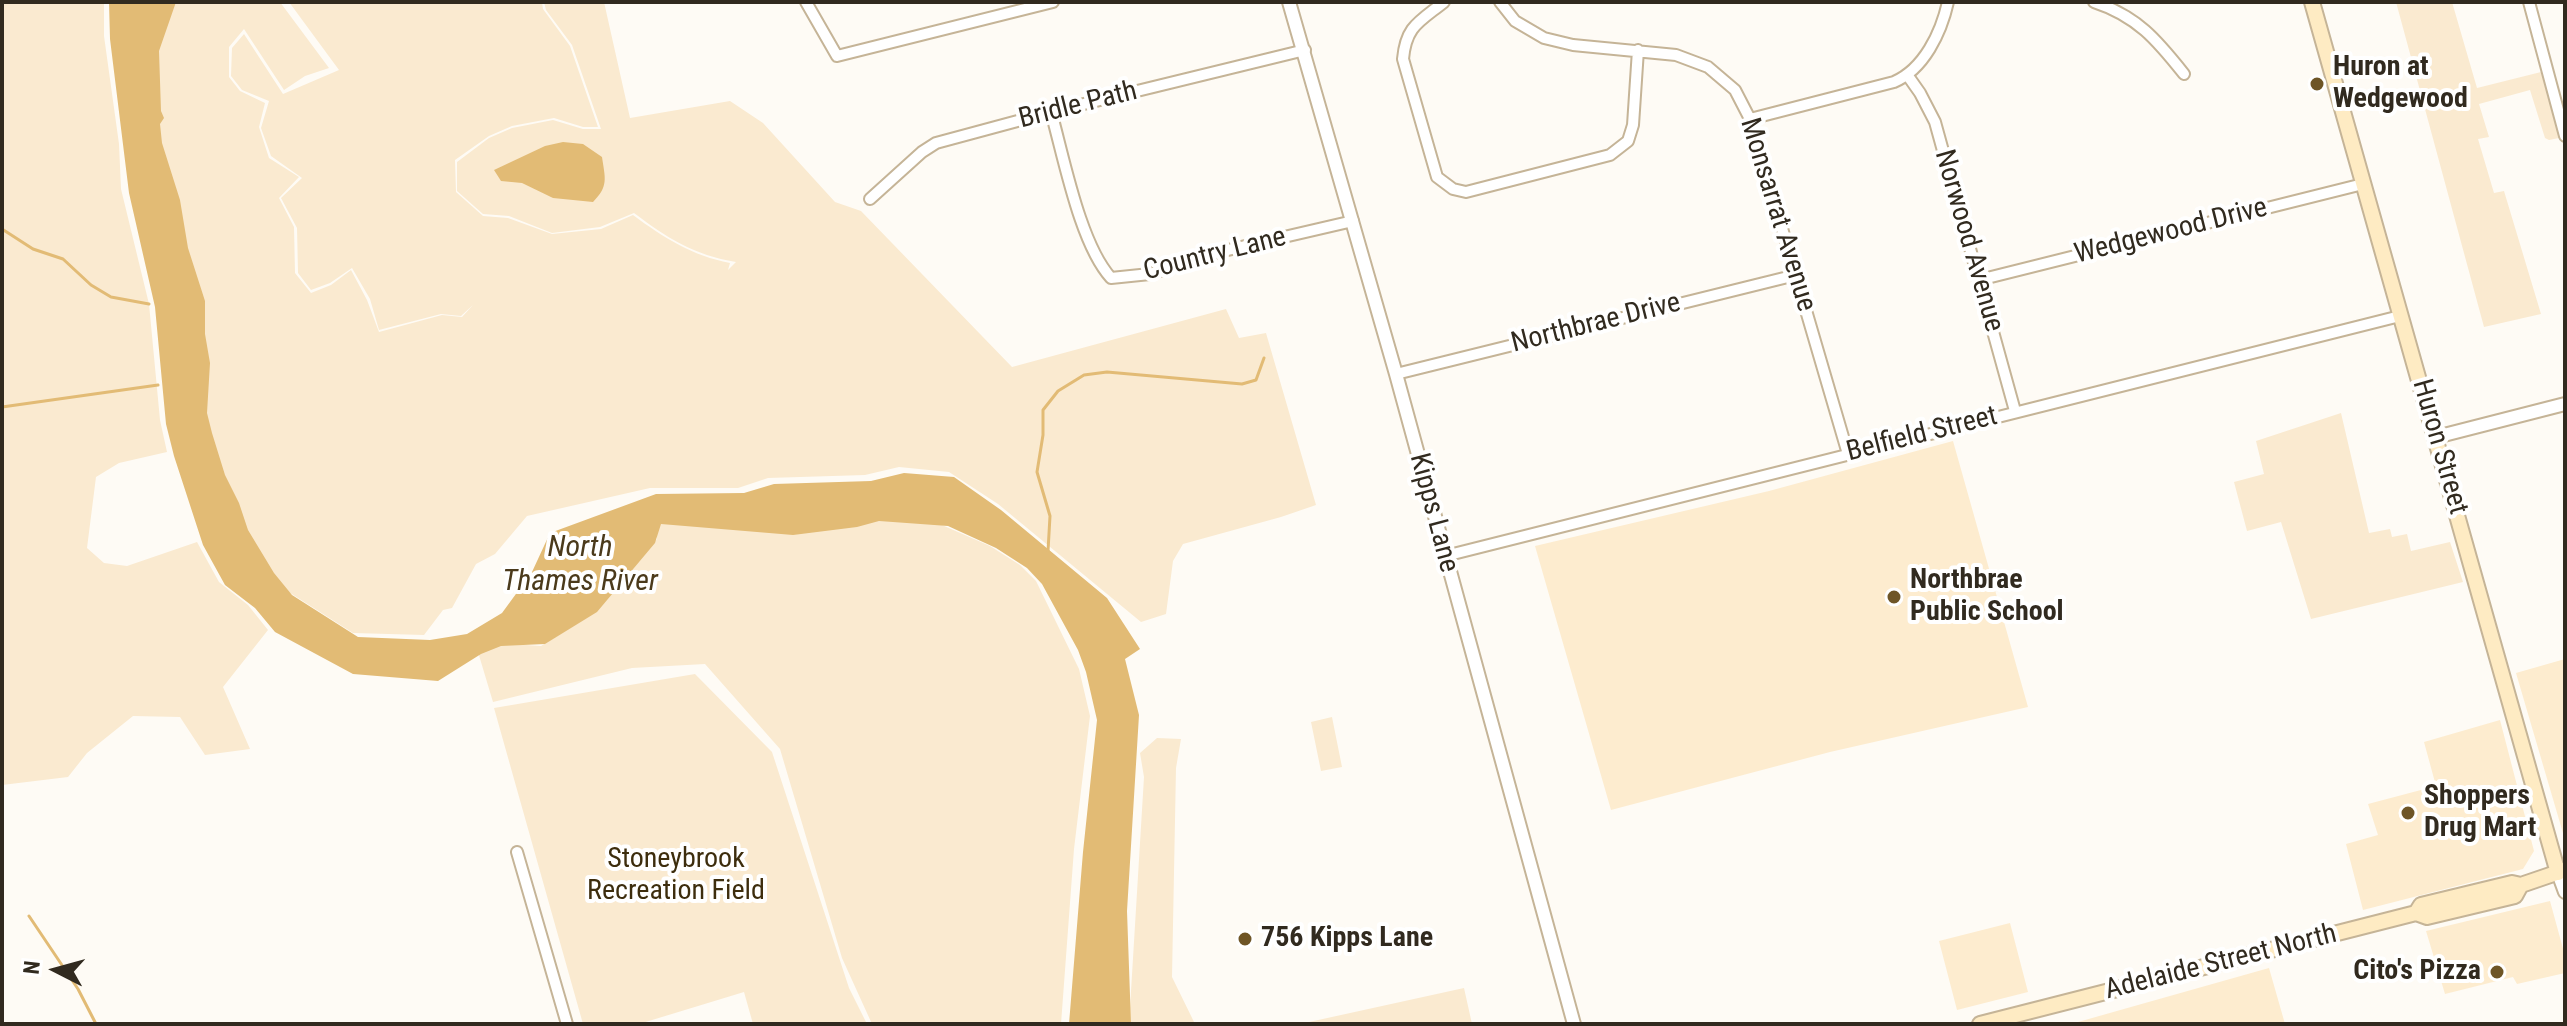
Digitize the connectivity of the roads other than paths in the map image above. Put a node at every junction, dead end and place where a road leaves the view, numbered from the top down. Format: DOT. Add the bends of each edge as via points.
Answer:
graph roads {
  1 [pos="806,2"];
  2 [pos="1053,2"];
  3 [pos="1289,2"];
  4 [pos="1444,2"];
  5 [pos="1500,2"];
  6 [pos="1948,2"];
  7 [pos="2094,2"];
  8 [pos="2312,2"];
  9 [pos="2529,2"];
  10 [pos="1305,50"];
  11 [pos="1638,50"];
  12 [pos="2184,74"];
  13 [pos="1908,76"];
  14 [pos="1051,112"];
  15 [pos="1750,119"];
  16 [pos="2565,136"];
  17 [pos="2363,184"];
  18 [pos="870,199"];
  19 [pos="1353,221"];
  20 [pos="1796,275"];
  21 [pos="1979,280"];
  22 [pos="2400,316"];
  23 [pos="1396,374"];
  24 [pos="2565,404"];
  25 [pos="2015,411"];
  26 [pos="2436,437"];
  27 [pos="1848,454"];
  28 [pos="1445,556"];
  29 [pos="2549,839"];
  30 [pos="2565,848"];
  31 [pos="517,852"];
  32 [pos="2562,871"];
  33 [pos="2565,892"];
  34 [pos="567,1024"];
  35 [pos="1574,1024"];
  36 [pos="1980,1024"];
  1 -- 2 [label="street" via="837,56"];
  3 -- 10 [label="street, Kipps Lane"];
  4 -- 11 [label="street" via="1417,23 1405,40 1403,59 1437,177 1453,189 1466,192 1610,155 1628,141 1633,125"];
  5 -- 11 [label="street, Monsarrat Avenue" via="1515,21 1544,38"];
  6 -- 13 [label="street" via="1934,42"];
  7 -- 12 [label="street" via="2136,21"];
  8 -- 17 [label="main road, Huron Street"];
  9 -- 16 [label="street"];
  10 -- 14 [label="street, Bridle Path"];
  10 -- 19 [label="street, Kipps Lane"];
  11 -- 15 [label="street, Monsarrat Avenue" via="1676,55 1708,67 1735,90"];
  13 -- 15 [label="street"];
  13 -- 21 [label="street, Norwood Avenue" via="1935,122"];
  14 -- 18 [label="street, Bridle Path" via="931,145"];
  14 -- 19 [label="street, Country Lane" via="1090,243 1111,278 1150,274"];
  15 -- 20 [label="street, Monsarrat Avenue"];
  17 -- 21 [label="street, Wedgewood Drive"];
  17 -- 22 [label="main road, Huron Street"];
  19 -- 23 [label="street, Kipps Lane"];
  20 -- 23 [label="street, Northbrae Drive"];
  20 -- 27 [label="street, Monsarrat Avenue"];
  21 -- 25 [label="street, Norwood Avenue"];
  22 -- 25 [label="street, Belfield Street"];
  22 -- 26 [label="main road, Huron Street"];
  23 -- 28 [label="street, Kipps Lane"];
  24 -- 26 [label="street"];
  25 -- 27 [label="street, Belfield Street"];
  26 -- 29 [label="main road, Huron Street"];
  27 -- 28 [label="street, Belfield Street"];
  28 -- 35 [label="street, Kipps Lane"];
  29 -- 30 [label="main road"];
  29 -- 32 [label="main road, Huron Street"];
  31 -- 34 [label="street"];
  32 -- 33 [label="street, Huron Street"];
  32 -- 36 [label="main road, Adelaide Street North"];
}
